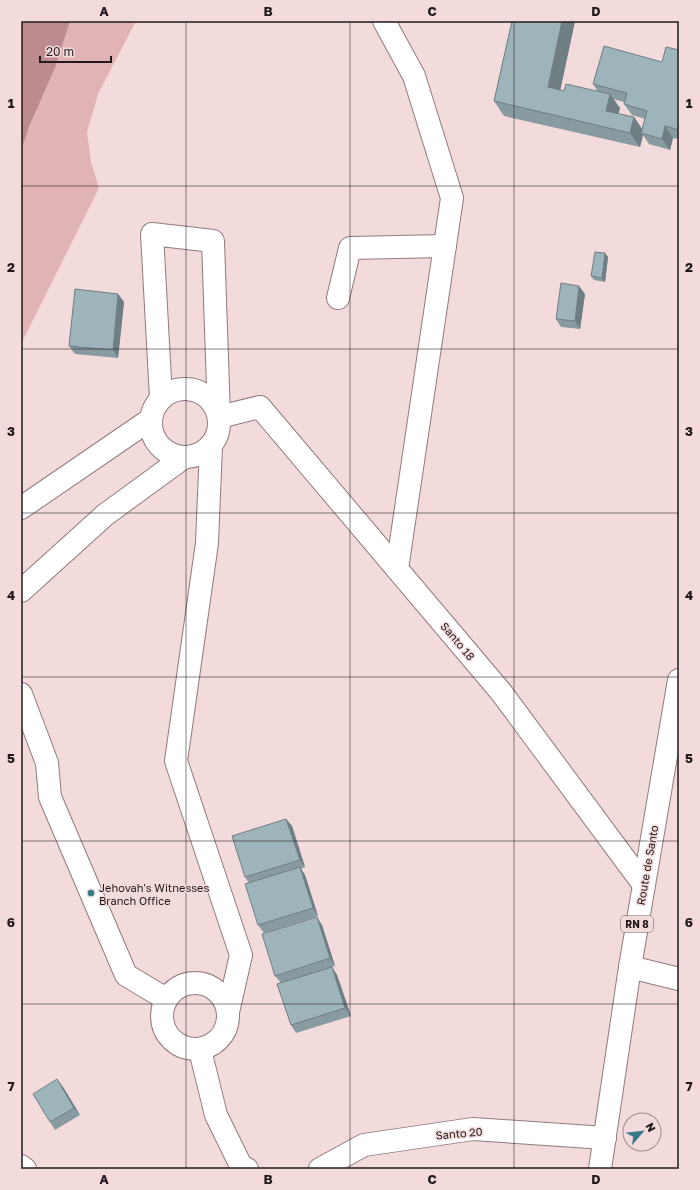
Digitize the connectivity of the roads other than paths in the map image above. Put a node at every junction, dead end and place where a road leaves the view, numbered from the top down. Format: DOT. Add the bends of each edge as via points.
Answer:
graph roads {
  1 [pos="384,21"];
  2 [pos="445,246"];
  3 [pos="338,298"];
  4 [pos="161,398"];
  5 [pos="219,418"];
  6 [pos="151,419"];
  7 [pos="211,446"];
  8 [pos="183,458"];
  9 [pos="21,508"];
  10 [pos="397,569"];
  11 [pos="21,591"];
  12 [pos="679,680"];
  13 [pos="21,694"];
  14 [pos="644,886"];
  15 [pos="630,967"];
  16 [pos="679,979"];
  17 [pos="166,999"];
  18 [pos="228,1012"];
  19 [pos="200,1050"];
  20 [pos="605,1138"];
  21 [pos="21,1166"];
  22 [pos="244,1167"];
  23 [pos="25,1169"];
  24 [pos="320,1169"];
  25 [pos="600,1169"];
  1 -- 2 [label="street" via="414,76 452,198"];
  2 -- 3 [label="street" via="350,248"];
  2 -- 10 [label="street"];
  4 -- 5 [label="street" via="171,391 183,388 196,390 214,405"];
  4 -- 5 [label="street" via="152,234 213,241"];
  4 -- 6 [label="street" via="154,407"];
  5 -- 7 [label="street" via="219,429"];
  5 -- 10 [label="street, Santo 18" via="260,407"];
  6 -- 8 [label="street" via="151,431 156,442 172,455"];
  6 -- 9 [label="street"];
  7 -- 8 [label="street" via="196,456"];
  7 -- 18 [label="street" via="207,543 176,761 241,954"];
  8 -- 11 [label="street" via="105,515"];
  10 -- 14 [label="street, Santo 18" via="501,692"];
  12 -- 14 [label="street, Route de Santo / RN 8"];
  13 -- 17 [label="street" via="47,763 50,797 126,975"];
  14 -- 15 [label="street, Route de Santo / RN 8"];
  15 -- 16 [label="street"];
  15 -- 20 [label="street, Route de Santo / RN 8"];
  17 -- 18 [label="street" via="184,984 195,982 217,991 224,1000"];
  17 -- 19 [label="street" via="161,1016 163,1028 171,1040 181,1047"];
  18 -- 19 [label="street" via="228,1024 221,1036 211,1046"];
  19 -- 22 [label="street" via="216,1115"];
  20 -- 24 [label="street, Santo 20" via="474,1129 364,1145"];
  20 -- 25 [label="street, Route de Santo / RN 8"];
  21 -- 23 [label="street"];
}
